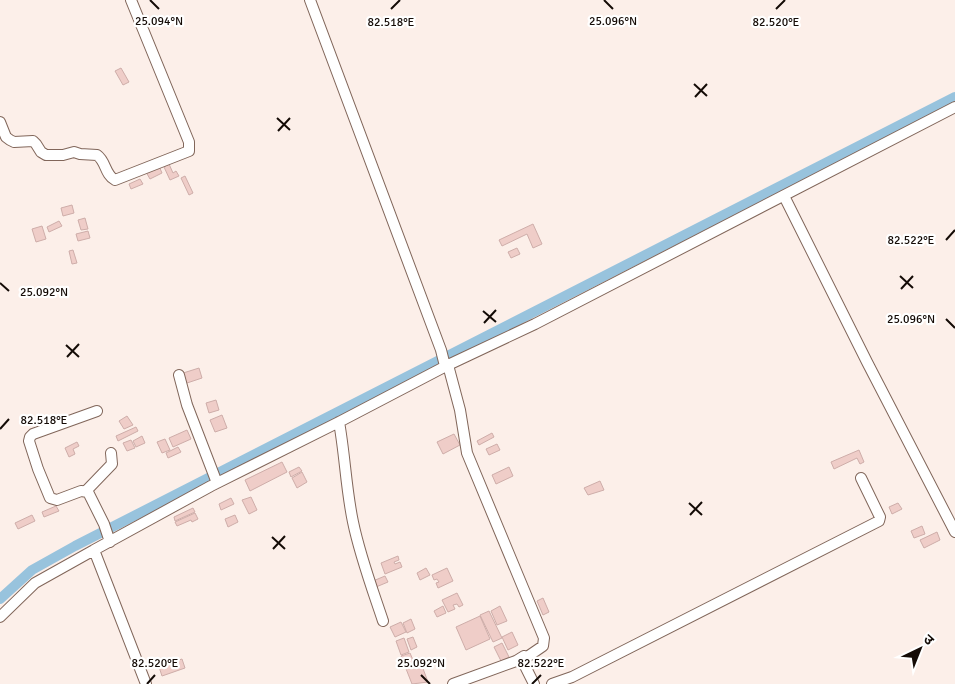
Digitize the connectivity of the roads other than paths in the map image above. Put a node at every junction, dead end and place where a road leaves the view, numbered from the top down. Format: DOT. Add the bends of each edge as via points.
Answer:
graph roads {
  1 [pos="131,0"];
  2 [pos="310,0"];
  3 [pos="955,107"];
  4 [pos="0,122"];
  5 [pos="784,196"];
  6 [pos="446,365"];
  7 [pos="179,375"];
  8 [pos="97,411"];
  9 [pos="339,422"];
  10 [pos="111,454"];
  11 [pos="215,477"];
  12 [pos="861,478"];
  13 [pos="86,491"];
  14 [pos="955,532"];
  15 [pos="109,540"];
  16 [pos="94,550"];
  17 [pos="0,617"];
  18 [pos="383,621"];
  19 [pos="524,656"];
  20 [pos="146,684"];
  21 [pos="454,684"];
  22 [pos="534,684"];
  23 [pos="552,684"];
  1 -- 4 [label="street" via="189,142 189,151 115,180 97,155 74,152 46,155 33,142 10,140"];
  2 -- 6 [label="street"];
  3 -- 5 [label="street"];
  5 -- 6 [label="street" via="535,324"];
  5 -- 14 [label="street"];
  6 -- 9 [label="street"];
  6 -- 19 [label="street" via="460,410 467,453 544,638 543,646 528,657"];
  7 -- 11 [label="street"];
  8 -- 13 [label="street" via="32,434 29,439 52,500"];
  9 -- 11 [label="street"];
  9 -- 18 [label="street" via="352,521"];
  10 -- 13 [label="street" via="112,464"];
  11 -- 15 [label="street"];
  12 -- 23 [label="street" via="879,521 572,677"];
  13 -- 15 [label="street"];
  15 -- 16 [label="street"];
  16 -- 17 [label="street" via="35,583"];
  16 -- 20 [label="street"];
  19 -- 21 [label="street"];
  19 -- 22 [label="street" via="524,664"];
}
